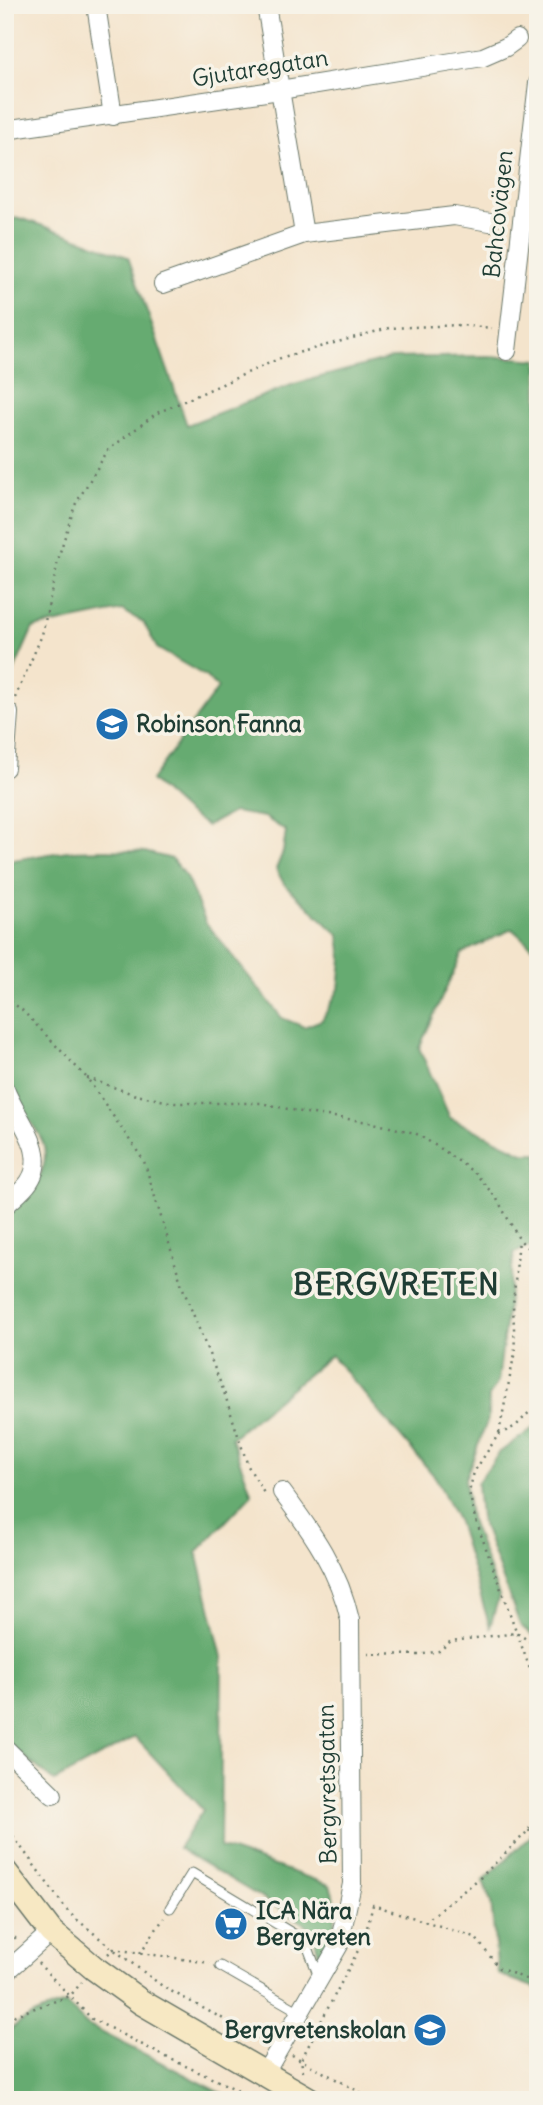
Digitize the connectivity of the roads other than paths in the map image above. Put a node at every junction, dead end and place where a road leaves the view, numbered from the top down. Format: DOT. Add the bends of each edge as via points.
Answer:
graph roads {
  1 [pos="96,5"];
  2 [pos="266,5"];
  3 [pos="517,39"];
  4 [pos="538,83"];
  5 [pos="280,90"];
  6 [pos="113,116"];
  7 [pos="5,130"];
  8 [pos="490,222"];
  9 [pos="304,234"];
  10 [pos="163,285"];
  11 [pos="507,351"];
  12 [pos="7,712"];
  13 [pos="5,768"];
  14 [pos="5,1090"];
  15 [pos="5,1206"];
  16 [pos="275,1496"];
  17 [pos="5,1748"];
  18 [pos="53,1796"];
  19 [pos="5,1872"];
  20 [pos="170,1908"];
  21 [pos="51,1931"];
  22 [pos="220,1966"];
  23 [pos="5,1973"];
  24 [pos="320,1979"];
  25 [pos="300,2012"];
  26 [pos="265,2073"];
  27 [pos="302,2095"];
  1 -- 6 [label="street"];
  2 -- 5 [label="street"];
  3 -- 5 [label="street, Gjutaregatan" via="483,57"];
  4 -- 11 [label="street, Bahcovägen"];
  5 -- 6 [label="street, Gjutaregatan"];
  5 -- 9 [label="street"];
  6 -- 7 [label="street, Gjutaregatan"];
  8 -- 9 [label="street" via="454,216"];
  9 -- 10 [label="street"];
  12 -- 13 [label="street"];
  14 -- 15 [label="street" via="36,1156 29,1183"];
  16 -- 24 [label="street, Bergvretsgatan" via="308,1527 338,1579 350,1620 352,1884 339,1945"];
  17 -- 18 [label="street"];
  19 -- 21 [label="street"];
  20 -- 24 [label="lane" via="192,1873 302,1939"];
  21 -- 23 [label="street"];
  21 -- 26 [label="street" via="141,2002"];
  22 -- 25 [label="lane"];
  24 -- 25 [label="street, Bergvretsgatan"];
  25 -- 26 [label="street, Bergvretsgatan"];
  26 -- 27 [label="street"];
}
